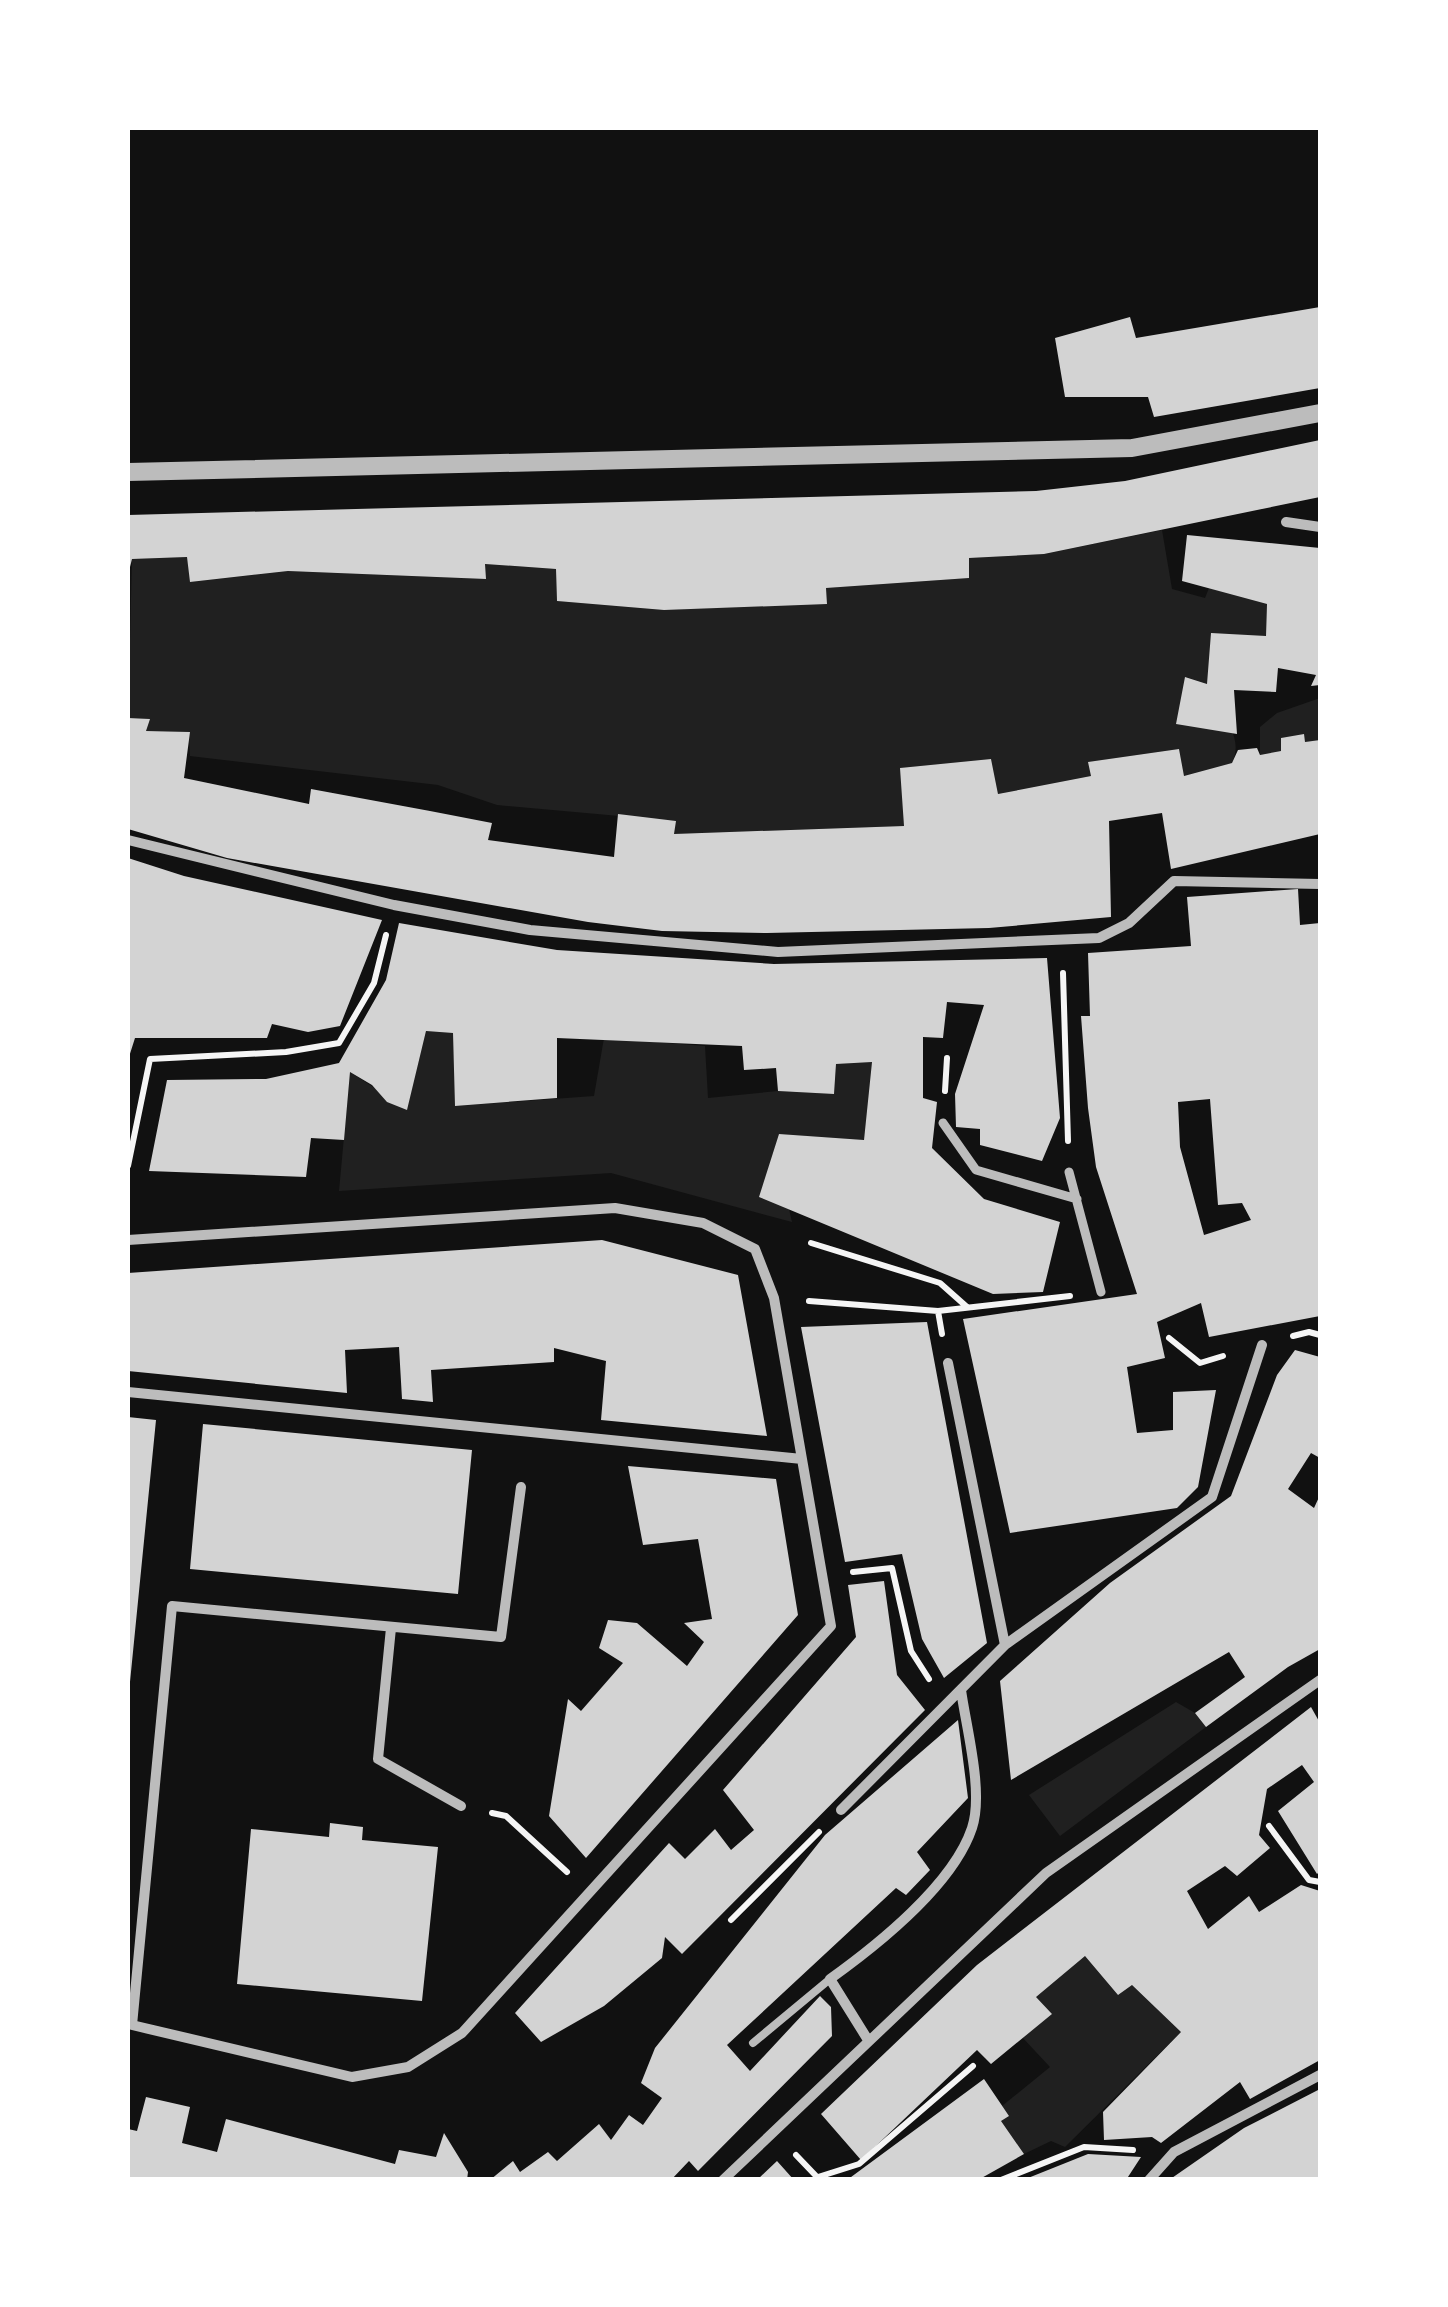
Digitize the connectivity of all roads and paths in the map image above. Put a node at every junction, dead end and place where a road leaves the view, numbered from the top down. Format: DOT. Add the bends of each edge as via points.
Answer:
graph roads {
  1 [pos="1320,413"];
  2 [pos="128,472"];
  3 [pos="1286,522"];
  4 [pos="1320,527"];
  5 [pos="128,840"];
  6 [pos="1320,884"];
  7 [pos="394,905"];
  8 [pos="1062,940"];
  9 [pos="943,1122"];
  10 [pos="128,1166"];
  11 [pos="1069,1172"];
  12 [pos="1076,1200"];
  13 [pos="128,1240"];
  14 [pos="811,1243"];
  15 [pos="1101,1292"];
  16 [pos="774,1298"];
  17 [pos="968,1308"];
  18 [pos="1169,1338"];
  19 [pos="1262,1345"];
  20 [pos="1221,1357"];
  21 [pos="948,1363"];
  22 [pos="128,1392"];
  23 [pos="802,1459"];
  24 [pos="521,1488"];
  25 [pos="822,1575"];
  26 [pos="391,1628"];
  27 [pos="1004,1645"];
  28 [pos="1320,1680"];
  29 [pos="960,1690"];
  30 [pos="945,1705"];
  31 [pos="461,1806"];
  32 [pos="841,1810"];
  33 [pos="1269,1826"];
  34 [pos="1320,1882"];
  35 [pos="589,1892"];
  36 [pos="732,1920"];
  37 [pos="830,1980"];
  38 [pos="868,2040"];
  39 [pos="754,2042"];
  40 [pos="973,2066"];
  41 [pos="1320,2075"];
  42 [pos="1174,2152"];
  43 [pos="818,2177"];
  44 [pos="724,2180"];
  45 [pos="1001,2180"];
  46 [pos="1149,2180"];
  1 -- 2 [label="street" via="1132,448"];
  3 -- 4 [label="street"];
  5 -- 7 [label="street"];
  6 -- 8 [label="street" via="1174,881 1130,923 1099,938"];
  7 -- 8 [label="street" via="530,930 778,952"];
  7 -- 10 [label="path" via="374,983 340,1043 150,1060"];
  8 -- 11 [label="path"];
  9 -- 12 [label="street" via="976,1170"];
  11 -- 12 [label="street"];
  12 -- 15 [label="street"];
  13 -- 16 [label="street" via="615,1208 703,1223 755,1249"];
  14 -- 17 [label="path" via="940,1282"];
  15 -- 17 [label="path"];
  16 -- 17 [label="path"];
  16 -- 23 [label="street"];
  18 -- 20 [label="path" via="1200,1363"];
  19 -- 27 [label="street" via="1212,1496"];
  21 -- 27 [label="street"];
  22 -- 23 [label="street"];
  23 -- 25 [label="street"];
  24 -- 26 [label="street" via="501,1636"];
  25 -- 30 [label="path" via="892,1568 911,1651"];
  25 -- 35 [label="street" via="831,1626"];
  26 -- 31 [label="street" via="378,1759"];
  26 -- 35 [label="street" via="172,1606 132,2025 352,2077 408,2067 462,2032"];
  27 -- 29 [label="street"];
  28 -- 38 [label="street" via="1046,1874"];
  29 -- 30 [label="street"];
  29 -- 37 [label="street" via="974,1773 972,1828 937,1884 886,1939"];
  30 -- 32 [label="street"];
  31 -- 35 [label="path" via="506,1816"];
  32 -- 36 [label="path"];
  33 -- 34 [label="path" via="1309,1880"];
  37 -- 38 [label="street"];
  37 -- 39 [label="lane"];
  38 -- 44 [label="street"];
  40 -- 43 [label="path" via="859,2164"];
  41 -- 42 [label="street"];
  42 -- 45 [label="path" via="1084,2147"];
  42 -- 46 [label="street"];
}
